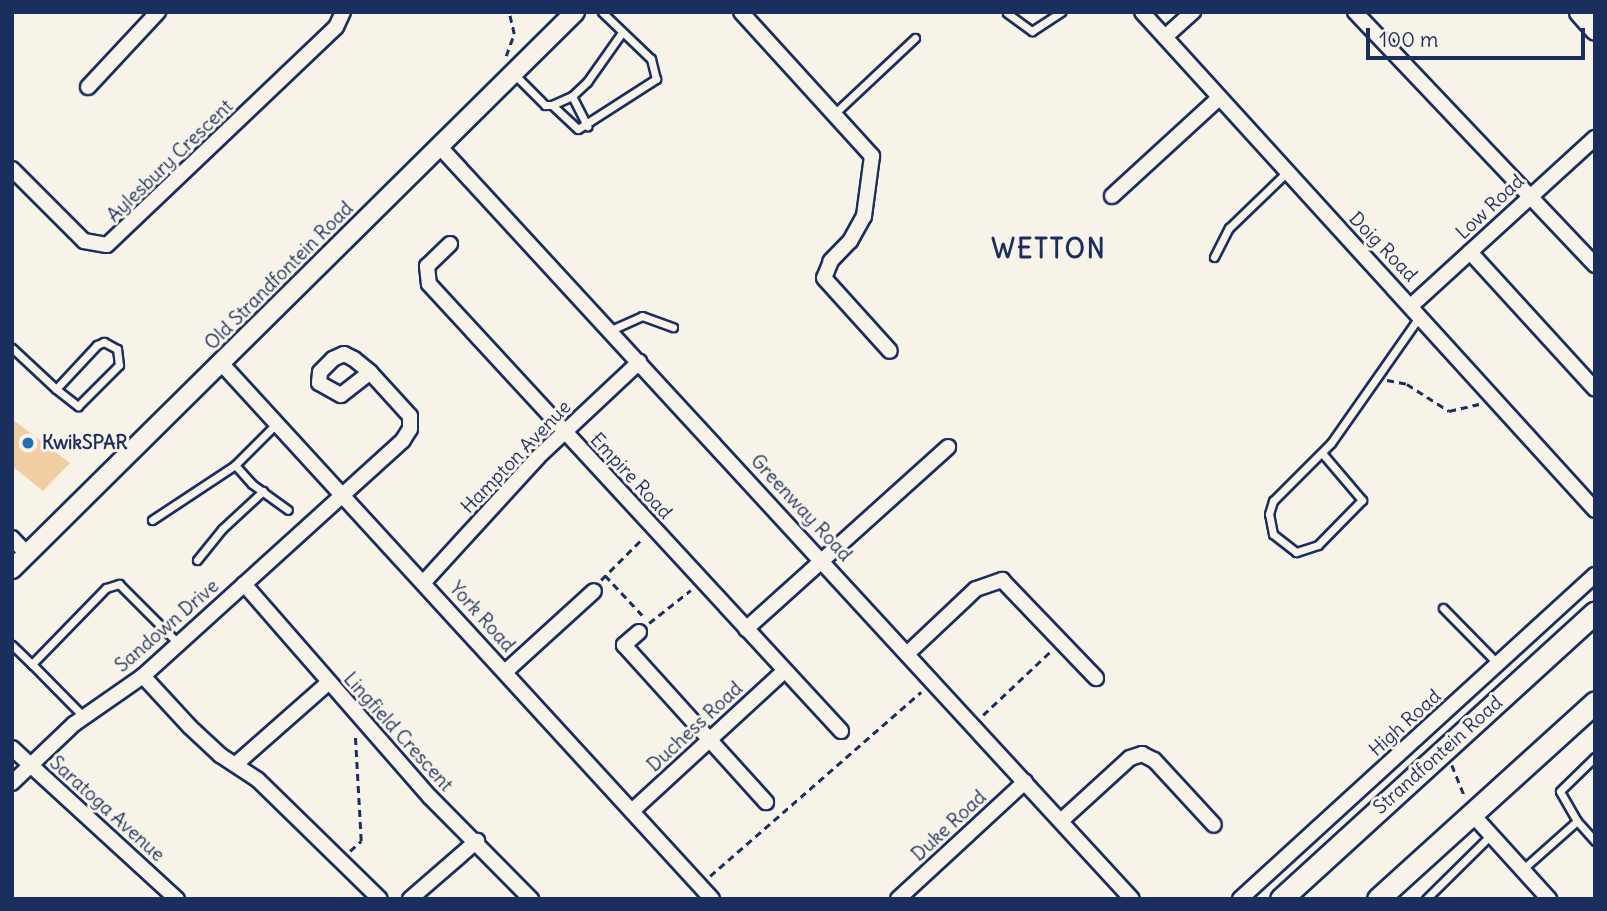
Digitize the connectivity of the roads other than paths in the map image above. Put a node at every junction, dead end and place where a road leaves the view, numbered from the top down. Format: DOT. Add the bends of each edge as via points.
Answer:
graph roads {
  1 [pos="158,12"];
  2 [pos="343,12"];
  3 [pos="575,12"];
  4 [pos="602,12"];
  5 [pos="741,12"];
  6 [pos="1061,12"];
  7 [pos="1142,12"];
  8 [pos="1193,12"];
  9 [pos="1354,12"];
  10 [pos="1579,12"];
  11 [pos="1007,13"];
  12 [pos="1595,30"];
  13 [pos="621,34"];
  14 [pos="1165,37"];
  15 [pos="915,38"];
  16 [pos="508,69"];
  17 [pos="89,87"];
  18 [pos="572,96"];
  19 [pos="1218,99"];
  20 [pos="552,105"];
  21 [pos="834,114"];
  22 [pos="587,126"];
  23 [pos="1595,138"];
  24 [pos="439,146"];
  25 [pos="12,169"];
  26 [pos="1286,173"];
  27 [pos="1112,196"];
  28 [pos="1529,197"];
  29 [pos="450,244"];
  30 [pos="1470,252"];
  31 [pos="1213,257"];
  32 [pos="1595,265"];
  33 [pos="1417,310"];
  34 [pos="673,327"];
  35 [pos="611,330"];
  36 [pos="12,348"];
  37 [pos="890,351"];
  38 [pos="639,362"];
  39 [pos="221,363"];
  40 [pos="370,372"];
  41 [pos="56,389"];
  42 [pos="1595,389"];
  43 [pos="277,422"];
  44 [pos="565,432"];
  45 [pos="948,447"];
  46 [pos="1322,453"];
  47 [pos="235,465"];
  48 [pos="263,492"];
  49 [pos="343,493"];
  50 [pos="288,510"];
  51 [pos="1595,510"];
  52 [pos="152,520"];
  53 [pos="12,538"];
  54 [pos="27,554"];
  55 [pos="821,559"];
  56 [pos="197,560"];
  57 [pos="12,569"];
  58 [pos="1595,575"];
  59 [pos="424,582"];
  60 [pos="244,584"];
  61 [pos="594,591"];
  62 [pos="1443,608"];
  63 [pos="1595,612"];
  64 [pos="644,628"];
  65 [pos="746,629"];
  66 [pos="178,643"];
  67 [pos="12,645"];
  68 [pos="908,653"];
  69 [pos="32,664"];
  70 [pos="1498,664"];
  71 [pos="785,671"];
  72 [pos="505,672"];
  73 [pos="143,676"];
  74 [pos="1096,678"];
  75 [pos="328,683"];
  76 [pos="1595,702"];
  77 [pos="83,717"];
  78 [pos="841,731"];
  79 [pos="710,740"];
  80 [pos="12,748"];
  81 [pos="1595,757"];
  82 [pos="236,764"];
  83 [pos="29,765"];
  84 [pos="1026,782"];
  85 [pos="12,783"];
  86 [pos="766,802"];
  87 [pos="632,811"];
  88 [pos="1472,814"];
  89 [pos="1062,820"];
  90 [pos="1577,821"];
  91 [pos="1214,825"];
  92 [pos="1491,835"];
  93 [pos="477,841"];
  94 [pos="1595,841"];
  95 [pos="1522,870"];
  96 [pos="1128,898"];
  97 [pos="177,899"];
  98 [pos="380,899"];
  99 [pos="410,899"];
  100 [pos="531,899"];
  101 [pos="712,899"];
  102 [pos="898,899"];
  103 [pos="1240,899"];
  104 [pos="1281,899"];
  105 [pos="1378,899"];
  106 [pos="1426,899"];
  107 [pos="1549,899"];
  1 -- 17 [label="street"];
  2 -- 25 [label="street, Aylesbury Crescent" via="336,27 107,245 84,241"];
  3 -- 16 [label="street, Old Strandfontein Road"];
  4 -- 13 [label="lane"];
  5 -- 21 [label="street"];
  6 -- 11 [label="lane" via="1032,31"];
  7 -- 14 [label="street, Doig Road"];
  8 -- 14 [label="street"];
  9 -- 28 [label="street"];
  10 -- 12 [label="main road"];
  13 -- 18 [label="lane" via="607,60"];
  13 -- 22 [label="lane" via="651,60 656,79"];
  14 -- 19 [label="street, Doig Road"];
  15 -- 21 [label="lane"];
  16 -- 20 [label="lane" via="545,104"];
  16 -- 24 [label="street, Old Strandfontein Road"];
  18 -- 20 [label="lane"];
  18 -- 22 [label="lane"];
  19 -- 26 [label="street, Doig Road"];
  19 -- 27 [label="street"];
  20 -- 22 [label="lane" via="572,128"];
  21 -- 37 [label="street" via="869,151 872,172 860,226 831,261 824,278"];
  23 -- 28 [label="street, Low Road"];
  24 -- 35 [label="street, Greenway Road"];
  24 -- 39 [label="street, Old Strandfontein Road"];
  26 -- 31 [label="lane" via="1229,228"];
  26 -- 33 [label="street, Doig Road"];
  28 -- 30 [label="street, Low Road"];
  28 -- 32 [label="street"];
  29 -- 44 [label="street, Empire Road" via="427,266 425,279"];
  30 -- 33 [label="street, Low Road"];
  30 -- 42 [label="street"];
  33 -- 46 [label="lane"];
  33 -- 51 [label="street, Doig Road"];
  34 -- 35 [label="lane" via="642,316"];
  35 -- 38 [label="street, Greenway Road"];
  36 -- 41 [label="lane"];
  38 -- 44 [label="street, Hampton Avenue"];
  38 -- 55 [label="street, Greenway Road"];
  39 -- 43 [label="street, York Road"];
  39 -- 54 [label="street, Old Strandfontein Road"];
  40 -- 49 [label="street, Sandown Drive" via="410,416 411,429"];
  41 -- 41 [label="lane" via="97,345 104,342 117,349 119,365 82,404 76,405"];
  43 -- 47 [label="lane"];
  43 -- 49 [label="street, York Road"];
  44 -- 59 [label="street, Hampton Avenue"];
  44 -- 65 [label="street, Empire Road"];
  45 -- 55 [label="street"];
  46 -- 46 [label="lane" via="1270,508 1273,534 1296,551 1318,545 1363,500"];
  47 -- 48 [label="lane"];
  47 -- 52 [label="lane"];
  48 -- 50 [label="lane"];
  48 -- 56 [label="lane" via="222,529"];
  49 -- 59 [label="street, York Road"];
  49 -- 60 [label="street, Sandown Drive"];
  53 -- 54 [label="street"];
  54 -- 57 [label="street, Old Strandfontein Road"];
  55 -- 65 [label="street"];
  55 -- 68 [label="street, Greenway Road"];
  58 -- 70 [label="street, High Road"];
  59 -- 72 [label="street, York Road"];
  60 -- 66 [label="street, Sandown Drive"];
  60 -- 75 [label="street, Lingfield Crescent" via="311,656"];
  61 -- 72 [label="street"];
  62 -- 70 [label="lane"];
  63 -- 104 [label="main road, Strandfontein Road"];
  64 -- 79 [label="street" via="624,645"];
  65 -- 71 [label="street, Empire Road"];
  66 -- 69 [label="lane" via="129,591 114,583"];
  66 -- 73 [label="street, Sandown Drive"];
  67 -- 69 [label="lane"];
  68 -- 74 [label="street" via="976,589 993,579 1011,585"];
  68 -- 84 [label="street, Greenway Road"];
  69 -- 77 [label="lane"];
  70 -- 103 [label="street, High Road"];
  71 -- 78 [label="street, Empire Road"];
  71 -- 79 [label="street, Duchess Road"];
  72 -- 87 [label="street, York Road"];
  73 -- 77 [label="street, Sandown Drive"];
  73 -- 82 [label="street" via="190,727"];
  75 -- 82 [label="street"];
  75 -- 93 [label="street, Lingfield Crescent" via="430,797"];
  76 -- 88 [label="main road"];
  77 -- 83 [label="street, Sandown Drive"];
  79 -- 86 [label="street"];
  79 -- 87 [label="street, Duchess Road"];
  80 -- 83 [label="street, Saratoga Avenue"];
  81 -- 90 [label="lane" via="1560,791"];
  82 -- 98 [label="street"];
  83 -- 85 [label="street, Sandown Drive"];
  83 -- 97 [label="street, Saratoga Avenue"];
  84 -- 89 [label="street, Greenway Road"];
  84 -- 102 [label="street, Duke Road"];
  87 -- 101 [label="street, York Road"];
  88 -- 92 [label="street"];
  88 -- 105 [label="main road"];
  89 -- 91 [label="street" via="1130,758 1142,754 1154,760"];
  89 -- 96 [label="street, Greenway Road"];
  90 -- 94 [label="lane"];
  90 -- 95 [label="lane"];
  92 -- 95 [label="street"];
  92 -- 106 [label="lane"];
  93 -- 99 [label="street"];
  93 -- 100 [label="street, Lingfield Crescent"];
  95 -- 107 [label="street"];
}
